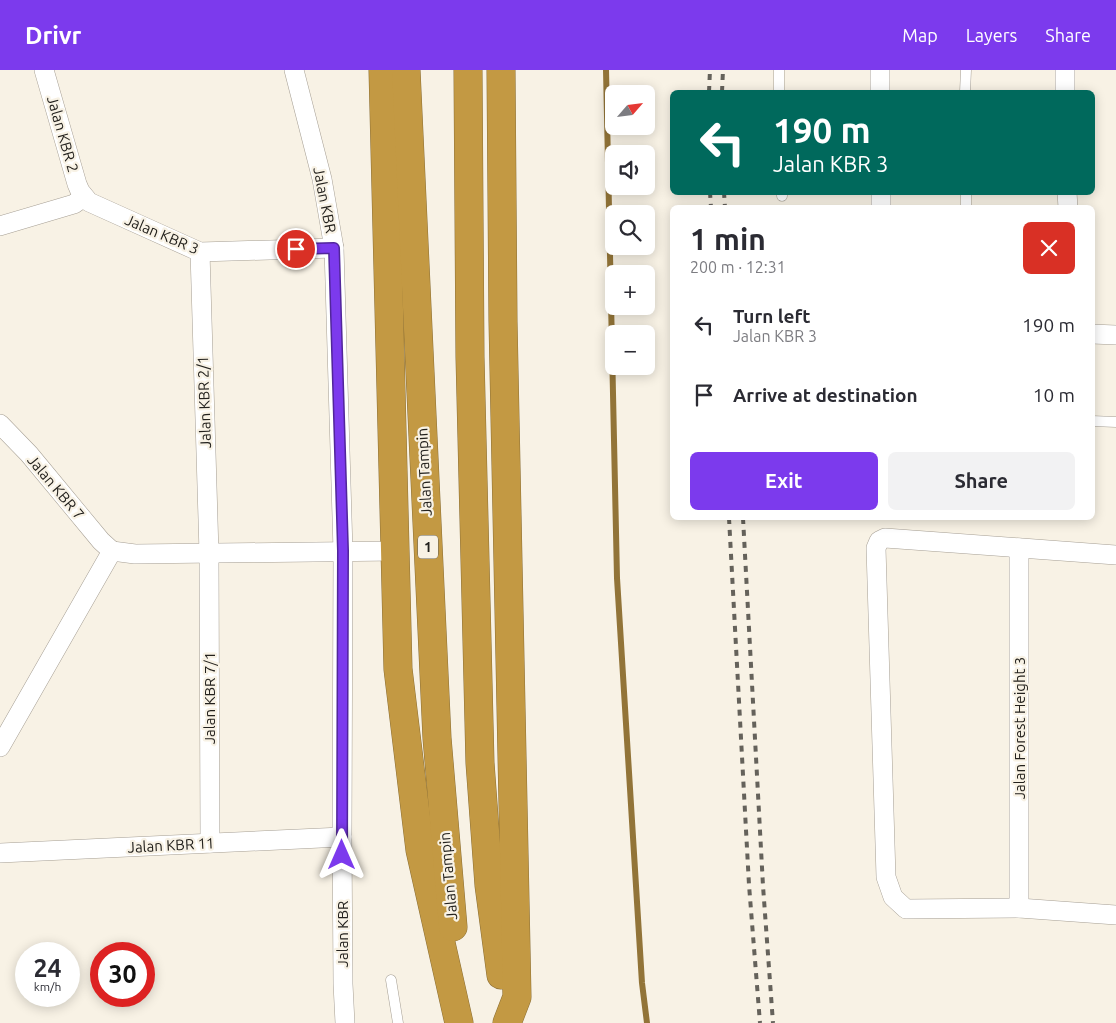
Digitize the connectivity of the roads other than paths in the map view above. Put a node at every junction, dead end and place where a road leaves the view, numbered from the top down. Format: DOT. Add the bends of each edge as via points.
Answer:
graph roads {
  1 [pos="44,70"];
  2 [pos="294,70"];
  3 [pos="383,70"];
  4 [pos="406,70"];
  5 [pos="468,70"];
  6 [pos="501,70"];
  7 [pos="779,70"];
  8 [pos="880,70"];
  9 [pos="966,70"];
  10 [pos="1065,70"];
  11 [pos="779,90"];
  12 [pos="880,90"];
  13 [pos="965,90"];
  14 [pos="1065,90"];
  15 [pos="84,197"];
  16 [pos="0,226"];
  17 [pos="334,248"];
  18 [pos="200,252"];
  19 [pos="1095,334"];
  20 [pos="1116,335"];
  21 [pos="1095,421"];
  22 [pos="1116,422"];
  23 [pos="0,424"];
  24 [pos="1019,548"];
  25 [pos="112,551"];
  26 [pos="343,551"];
  27 [pos="395,551"];
  28 [pos="209,552"];
  29 [pos="1116,555"];
  30 [pos="1,741"];
  31 [pos="342,837"];
  32 [pos="210,843"];
  33 [pos="0,853"];
  34 [pos="1020,908"];
  35 [pos="1116,915"];
  36 [pos="391,980"];
  37 [pos="345,1023"];
  38 [pos="398,1023"];
  39 [pos="460,1023"];
  40 [pos="507,1023"];
  1 -- 15 [label="street, Jalan KBR 2" via="77,184"];
  2 -- 17 [label="street, Jalan KBR" via="322,178"];
  3 -- 27 [label="highway"];
  4 -- 39 [label="highway, Jalan Tampin / 1" via="437,738"];
  5 -- 40 [label="highway" via="470,357 480,762 490,885"];
  6 -- 40 [label="highway" via="516,997"];
  7 -- 11 [label="lane"];
  8 -- 12 [label="street"];
  9 -- 13 [label="lane"];
  10 -- 14 [label="street"];
  15 -- 16 [label="street" via="74,204"];
  15 -- 18 [label="street, Jalan KBR 3" via="95,205"];
  17 -- 18 [label="street, Jalan KBR 3"];
  17 -- 26 [label="street, Jalan KBR"];
  18 -- 28 [label="street, Jalan KBR 2/1"];
  19 -- 20 [label="street"];
  21 -- 22 [label="lane"];
  23 -- 25 [label="street, Jalan KBR 7"];
  24 -- 29 [label="street"];
  24 -- 34 [label="street, Jalan Forest Height 3"];
  24 -- 34 [label="street" via="886,538 879,541 876,548 888,887 893,897 906,908"];
  25 -- 28 [label="street" via="136,554"];
  25 -- 30 [label="street"];
  26 -- 27 [label="street"];
  26 -- 28 [label="street"];
  26 -- 31 [label="street, Jalan KBR"];
  27 -- 39 [label="highway" via="398,669 420,850"];
  28 -- 32 [label="street, Jalan KBR 7/1"];
  31 -- 32 [label="street, Jalan KBR 11"];
  31 -- 37 [label="street, Jalan KBR"];
  32 -- 33 [label="street, Jalan KBR 11"];
  34 -- 35 [label="street"];
  36 -- 38 [label="lane"];
}
